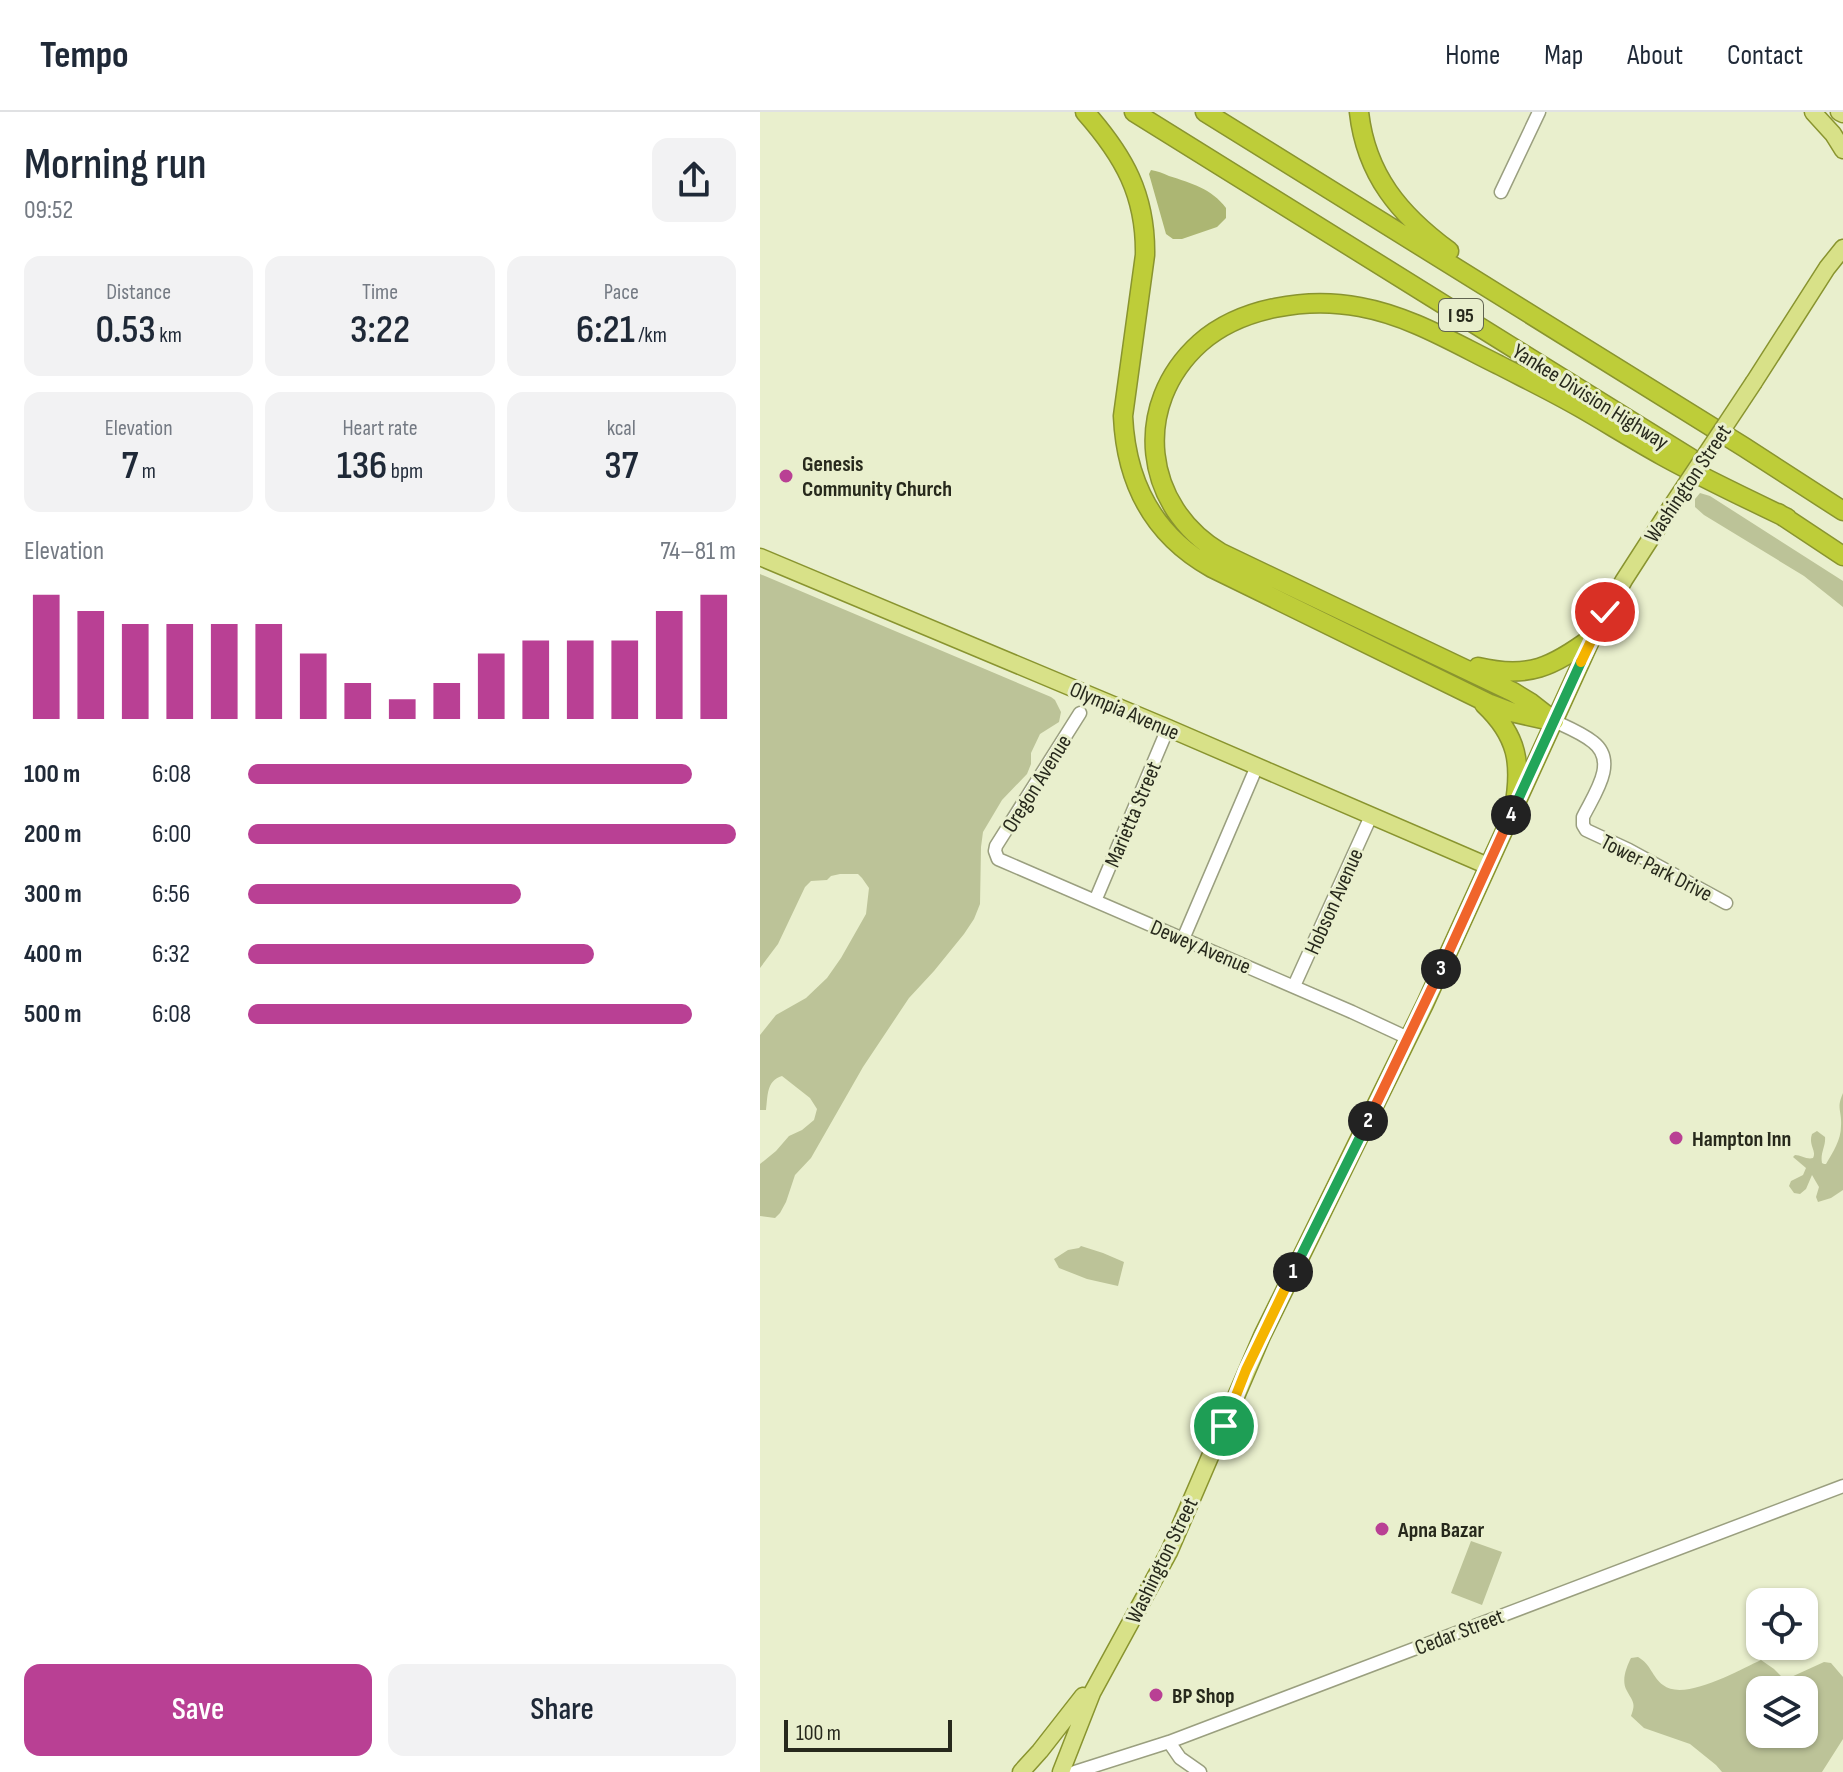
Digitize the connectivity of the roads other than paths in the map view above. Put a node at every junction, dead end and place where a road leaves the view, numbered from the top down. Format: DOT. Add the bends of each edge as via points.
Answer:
graph roads {
  1 [pos="1085,112"];
  2 [pos="1134,112"];
  3 [pos="1205,112"];
  4 [pos="1359,112"];
  5 [pos="1539,112"];
  6 [pos="1813,112"];
  7 [pos="1843,150"];
  8 [pos="1501,192"];
  9 [pos="1843,239"];
  10 [pos="1843,248"];
  11 [pos="1827,268"];
  12 [pos="1551,327"];
  13 [pos="1843,511"];
  14 [pos="1787,518"];
  15 [pos="1843,556"];
  16 [pos="760,557"];
  17 [pos="1593,637"];
  18 [pos="1434,655"];
  19 [pos="1472,695"];
  20 [pos="1080,713"];
  21 [pos="1554,721"];
  22 [pos="1168,728"];
  23 [pos="1257,766"];
  24 [pos="1514,808"];
  25 [pos="1371,816"];
  26 [pos="995,854"];
  27 [pos="1488,866"];
  28 [pos="1095,901"];
  29 [pos="1726,903"];
  30 [pos="1183,939"];
  31 [pos="1294,986"];
  32 [pos="1408,1038"];
  33 [pos="1843,1486"];
  34 [pos="1102,1673"];
  35 [pos="1169,1742"];
  36 [pos="1021,1772"];
  37 [pos="1061,1772"];
  38 [pos="1075,1772"];
  39 [pos="1200,1772"];
  1 -- 19 [label="highway" via="1116,151 1142,210 1145,255 1124,443 1137,486 1154,516 1194,558"];
  2 -- 14 [label="highway, Yankee Division Highway / I 95"];
  3 -- 12 [label="highway, Yankee Division Highway / I 95"];
  4 -- 12 [label="highway" via="1371,162 1397,204 1426,234"];
  5 -- 8 [label="street"];
  6 -- 7 [label="main road"];
  9 -- 11 [label="main road"];
  10 -- 11 [label="main road, Washington Street"];
  11 -- 17 [label="main road, Washington Street, bridge" via="1624,580"];
  12 -- 13 [label="highway, Yankee Division Highway / I 95"];
  14 -- 15 [label="highway, Yankee Division Highway / I 95"];
  14 -- 18 [label="highway" via="1551,392 1384,312 1334,303 1289,306 1215,332 1173,375 1157,420 1158,470 1178,515 1221,553"];
  16 -- 22 [label="main road, Olympia Avenue"];
  17 -- 18 [label="highway" via="1554,663 1529,671 1496,670"];
  17 -- 21 [label="main road, Washington Street"];
  18 -- 21 [label="highway" via="1519,695"];
  19 -- 21 [label="highway" via="1507,711"];
  19 -- 24 [label="highway" via="1496,717 1513,745 1518,765"];
  20 -- 26 [label="street, Oregon Avenue"];
  21 -- 24 [label="main road, Washington Street"];
  21 -- 29 [label="street, Tower Park Drive" via="1595,743 1605,762 1583,817 1586,830"];
  22 -- 23 [label="main road, Olympia Avenue"];
  22 -- 28 [label="street, Marietta Street"];
  23 -- 25 [label="main road, Olympia Avenue"];
  23 -- 30 [label="street"];
  24 -- 27 [label="main road, Washington Street"];
  25 -- 27 [label="main road, Olympia Avenue"];
  25 -- 31 [label="street, Hobson Avenue"];
  26 -- 28 [label="street, Dewey Avenue"];
  27 -- 32 [label="main road, Washington Street"];
  28 -- 30 [label="street, Dewey Avenue"];
  30 -- 31 [label="street, Dewey Avenue"];
  31 -- 32 [label="street, Dewey Avenue"];
  32 -- 34 [label="main road, Washington Street" via="1262,1336 1169,1552"];
  33 -- 35 [label="street, Cedar Street"];
  34 -- 36 [label="main road"];
  34 -- 37 [label="main road, Washington Street"];
  35 -- 38 [label="street, Cedar Street"];
  35 -- 39 [label="street"];
}
